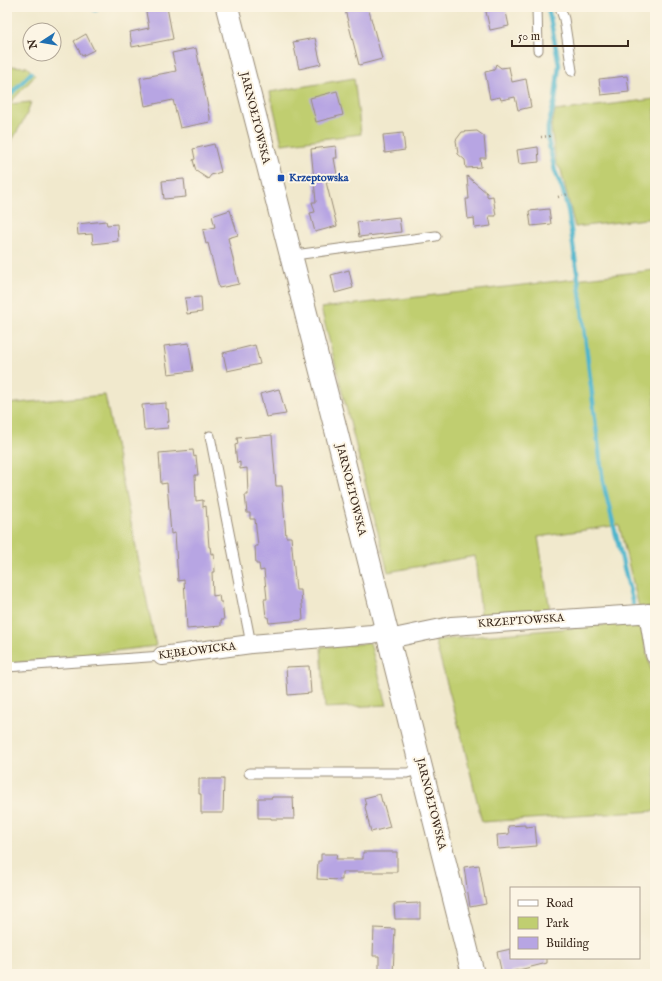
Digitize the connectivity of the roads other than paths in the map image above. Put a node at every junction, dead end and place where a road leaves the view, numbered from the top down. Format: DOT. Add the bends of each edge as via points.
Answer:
graph roads {
  1 [pos="227,7"];
  2 [pos="537,7"];
  3 [pos="560,7"];
  4 [pos="538,50"];
  5 [pos="572,71"];
  6 [pos="436,236"];
  7 [pos="291,256"];
  8 [pos="210,436"];
  9 [pos="652,613"];
  10 [pos="388,634"];
  11 [pos="251,644"];
  12 [pos="655,655"];
  13 [pos="162,656"];
  14 [pos="7,667"];
  15 [pos="422,769"];
  16 [pos="249,773"];
  17 [pos="473,974"];
  1 -- 7 [label="street, JARNOŁTOWSKA"];
  2 -- 4 [label="lane"];
  3 -- 5 [label="lane"];
  6 -- 7 [label="lane"];
  7 -- 10 [label="street, JARNOŁTOWSKA"];
  8 -- 11 [label="lane"];
  9 -- 10 [label="street, KRZEPTOWSKA" via="451,626"];
  9 -- 12 [label="street"];
  10 -- 11 [label="street, KĘBŁOWICKA"];
  10 -- 15 [label="street, JARNOŁTOWSKA"];
  11 -- 13 [label="street, KĘBŁOWICKA"];
  13 -- 14 [label="lane, KĘBŁOWICKA"];
  15 -- 16 [label="lane" via="407,773"];
  15 -- 17 [label="street, JARNOŁTOWSKA"];
}
